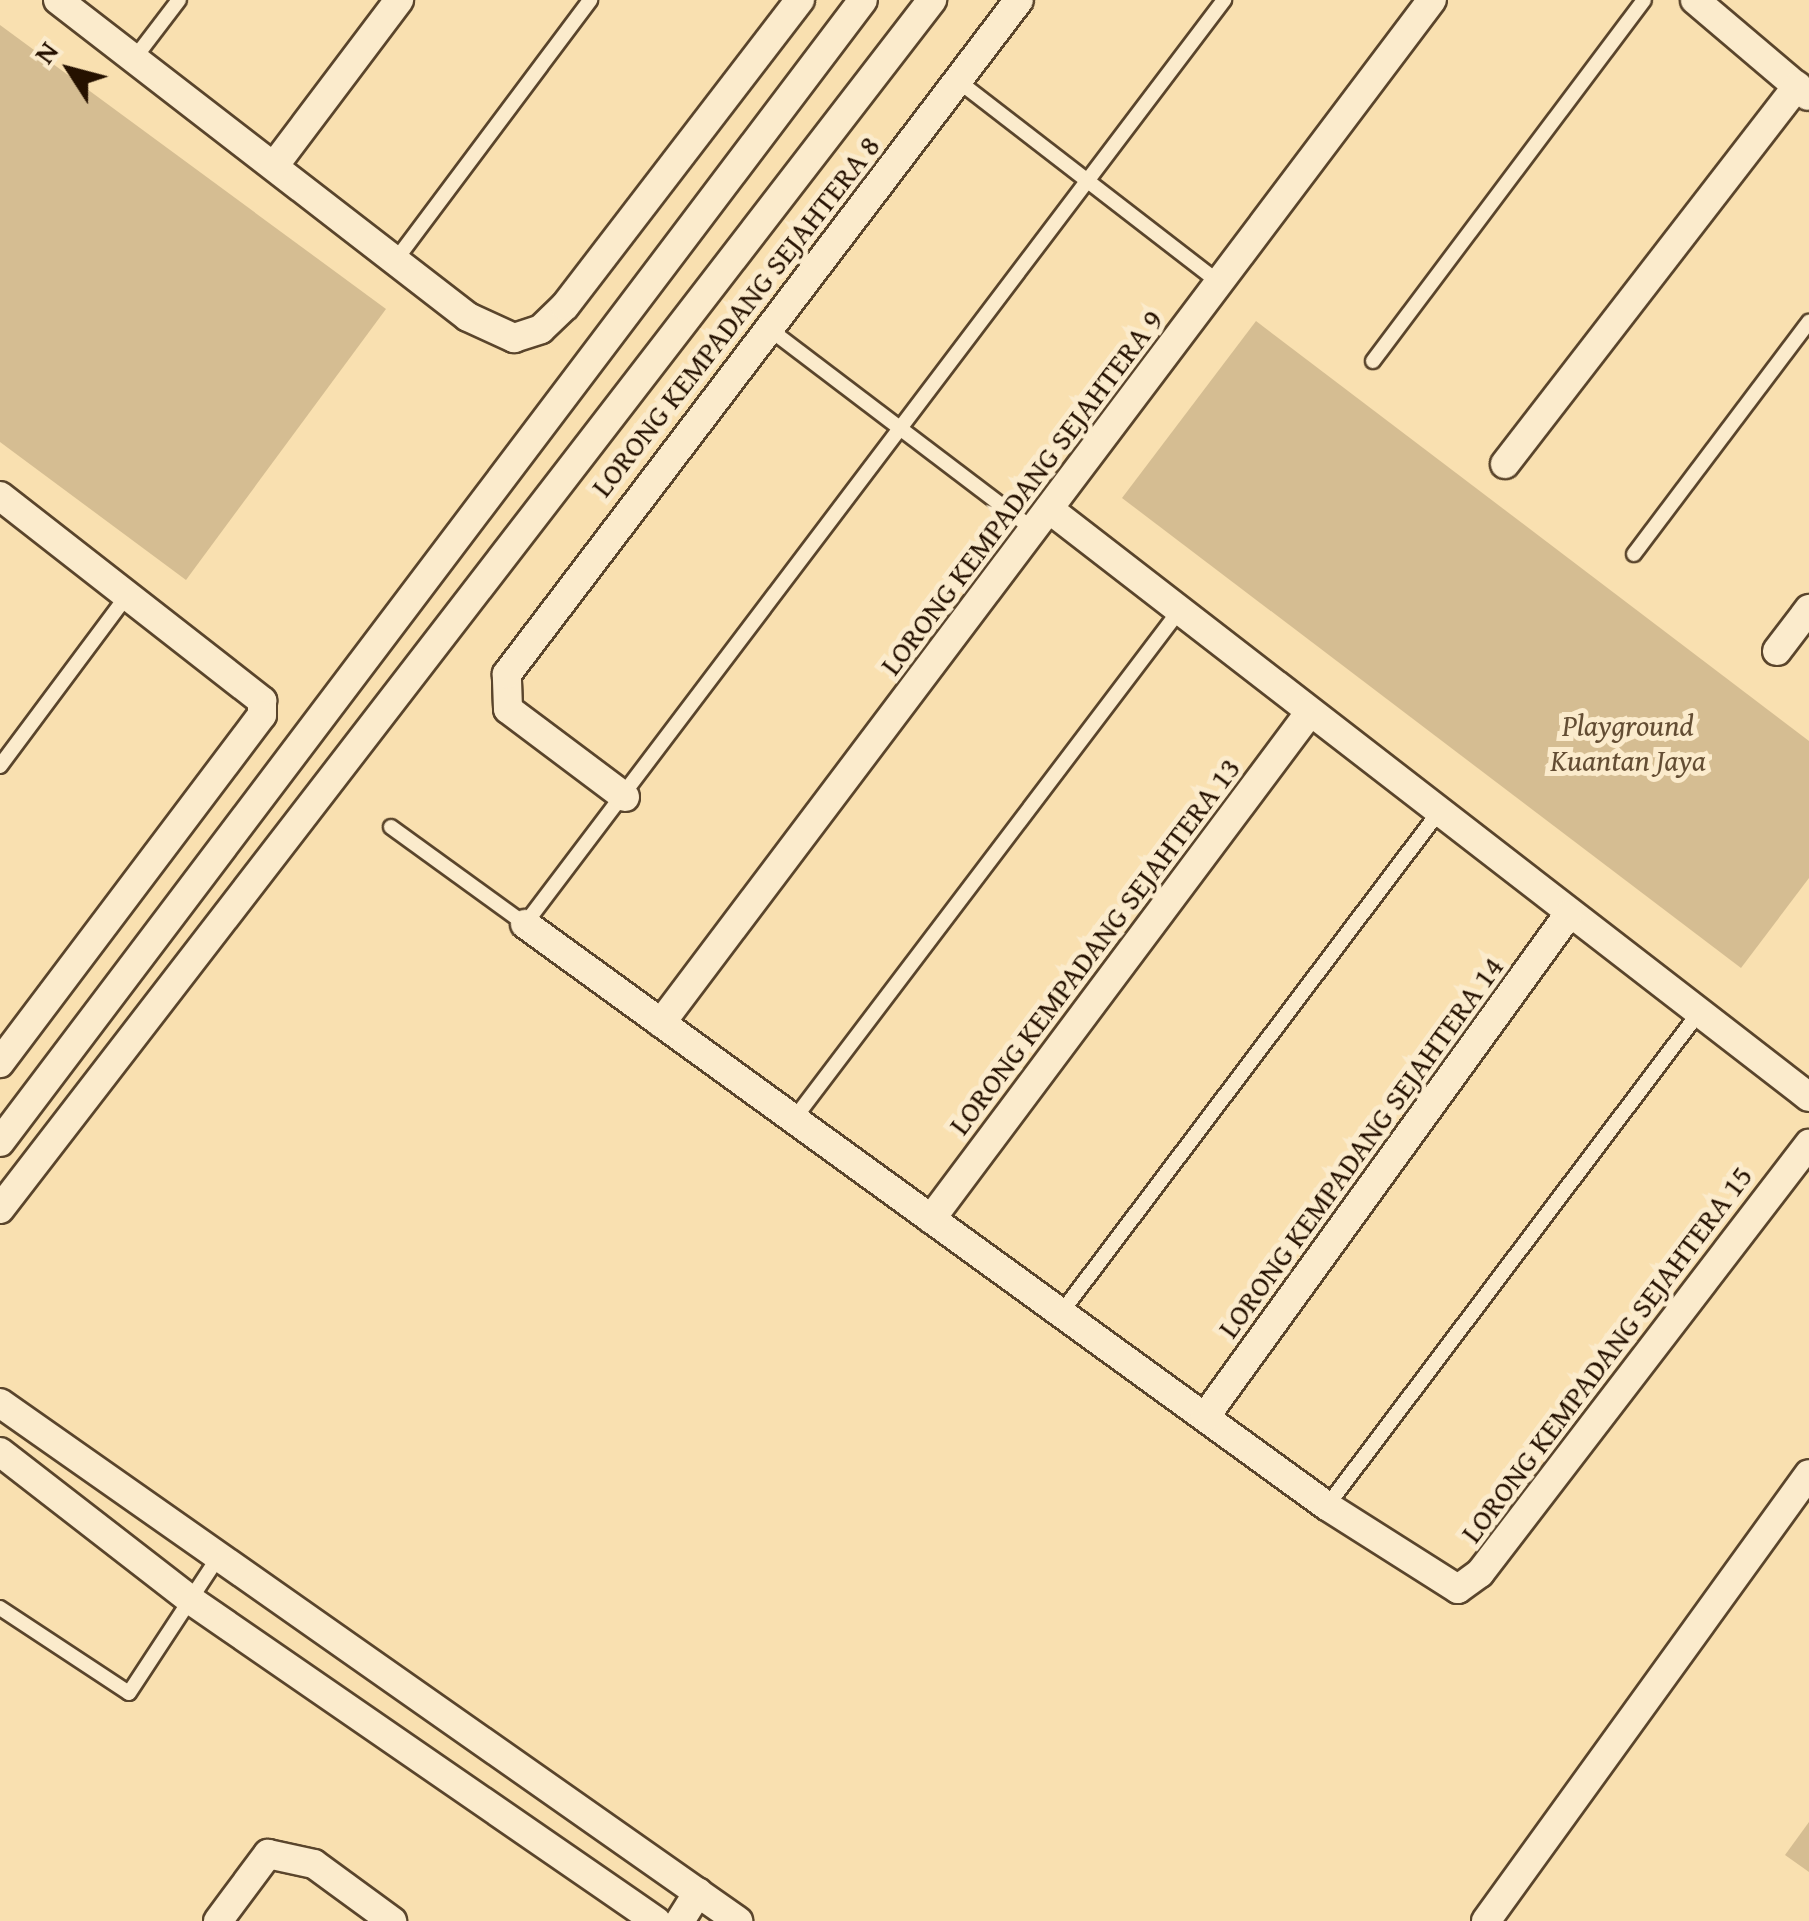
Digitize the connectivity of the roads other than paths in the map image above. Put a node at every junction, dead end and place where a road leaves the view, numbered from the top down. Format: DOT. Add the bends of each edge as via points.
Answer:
graph roads {
  1 [pos="58,0"];
  2 [pos="179,0"];
  3 [pos="399,0"];
  4 [pos="590,0"];
  5 [pos="800,0"];
  6 [pos="862,0"];
  7 [pos="932,0"];
  8 [pos="1019,0"];
  9 [pos="1224,0"];
  10 [pos="1432,0"];
  11 [pos="1644,0"];
  12 [pos="1695,0"];
  13 [pos="134,59"];
  14 [pos="957,80"];
  15 [pos="1803,91"];
  16 [pos="274,166"];
  17 [pos="1088,181"];
  18 [pos="395,260"];
  19 [pos="1220,282"];
  20 [pos="1809,322"];
  21 [pos="767,328"];
  22 [pos="1373,360"];
  23 [pos="898,427"];
  24 [pos="1506,464"];
  25 [pos="0,496"];
  26 [pos="1041,519"];
  27 [pos="1634,554"];
  28 [pos="128,593"];
  29 [pos="1809,609"];
  30 [pos="1179,611"];
  31 [pos="1777,651"];
  32 [pos="1310,712"];
  33 [pos="0,766"];
  34 [pos="625,797"];
  35 [pos="1438,813"];
  36 [pos="391,826"];
  37 [pos="1568,915"];
  38 [pos="525,924"];
  39 [pos="1697,1016"];
  40 [pos="661,1023"];
  41 [pos="0,1063"];
  42 [pos="1809,1097"];
  43 [pos="794,1119"];
  44 [pos="0,1142"];
  45 [pos="1809,1144"];
  46 [pos="0,1209"];
  47 [pos="931,1219"];
  48 [pos="1061,1313"];
  49 [pos="0,1403"];
  50 [pos="1205,1418"];
  51 [pos="0,1452"];
  52 [pos="1809,1474"];
  53 [pos="1326,1506"];
  54 [pos="218,1559"];
  55 [pos="192,1601"];
  56 [pos="0,1608"];
  57 [pos="698,1892"];
  58 [pos="218,1921"];
  59 [pos="392,1921"];
  60 [pos="656,1921"];
  61 [pos="680,1921"];
  62 [pos="738,1921"];
  63 [pos="1486,1921"];
  1 -- 13 [label="street"];
  2 -- 13 [label="lane"];
  3 -- 16 [label="street"];
  4 -- 18 [label="lane"];
  5 -- 18 [label="street" via="542,329 514,338 490,332"];
  6 -- 44 [label="street"];
  7 -- 46 [label="street"];
  8 -- 14 [label="street, LORONG KEMPADANG SEJAHTERA 8"];
  9 -- 17 [label="lane"];
  10 -- 19 [label="street, LORONG KEMPADANG SEJAHTERA 9"];
  11 -- 22 [label="lane"];
  12 -- 15 [label="street"];
  13 -- 16 [label="street"];
  14 -- 17 [label="lane"];
  14 -- 21 [label="street, LORONG KEMPADANG SEJAHTERA 8"];
  15 -- 24 [label="street"];
  16 -- 18 [label="street"];
  17 -- 19 [label="lane"];
  17 -- 23 [label="lane"];
  19 -- 26 [label="street, LORONG KEMPADANG SEJAHTERA 9"];
  20 -- 27 [label="lane"];
  21 -- 23 [label="lane"];
  21 -- 34 [label="street, LORONG KEMPADANG SEJAHTERA 8" via="507,674 508,708"];
  23 -- 26 [label="lane"];
  23 -- 34 [label="lane"];
  25 -- 28 [label="street"];
  26 -- 30 [label="street"];
  26 -- 40 [label="street, LORONG KEMPADANG SEJAHTERA 9"];
  28 -- 33 [label="lane"];
  28 -- 41 [label="street" via="253,686 262,715"];
  29 -- 31 [label="street"];
  30 -- 32 [label="street"];
  30 -- 43 [label="lane"];
  32 -- 35 [label="street"];
  32 -- 47 [label="street, LORONG KEMPADANG SEJAHTERA 13"];
  34 -- 38 [label="lane"];
  35 -- 37 [label="street"];
  35 -- 48 [label="lane"];
  36 -- 38 [label="lane"];
  37 -- 39 [label="street"];
  37 -- 50 [label="street, LORONG KEMPADANG SEJAHTERA 14"];
  38 -- 40 [label="street"];
  39 -- 42 [label="street"];
  39 -- 53 [label="lane"];
  40 -- 43 [label="street"];
  43 -- 47 [label="street"];
  45 -- 53 [label="street, LORONG KEMPADANG SEJAHTERA 15" via="1468,1586 1446,1586"];
  47 -- 48 [label="street"];
  48 -- 50 [label="street"];
  49 -- 54 [label="street"];
  50 -- 53 [label="street"];
  51 -- 55 [label="street"];
  52 -- 63 [label="street"];
  54 -- 55 [label="lane"];
  54 -- 57 [label="street"];
  55 -- 56 [label="lane" via="129,1692"];
  55 -- 60 [label="street"];
  57 -- 61 [label="street"];
  57 -- 62 [label="street"];
  58 -- 59 [label="street" via="268,1854 314,1864"];
}
